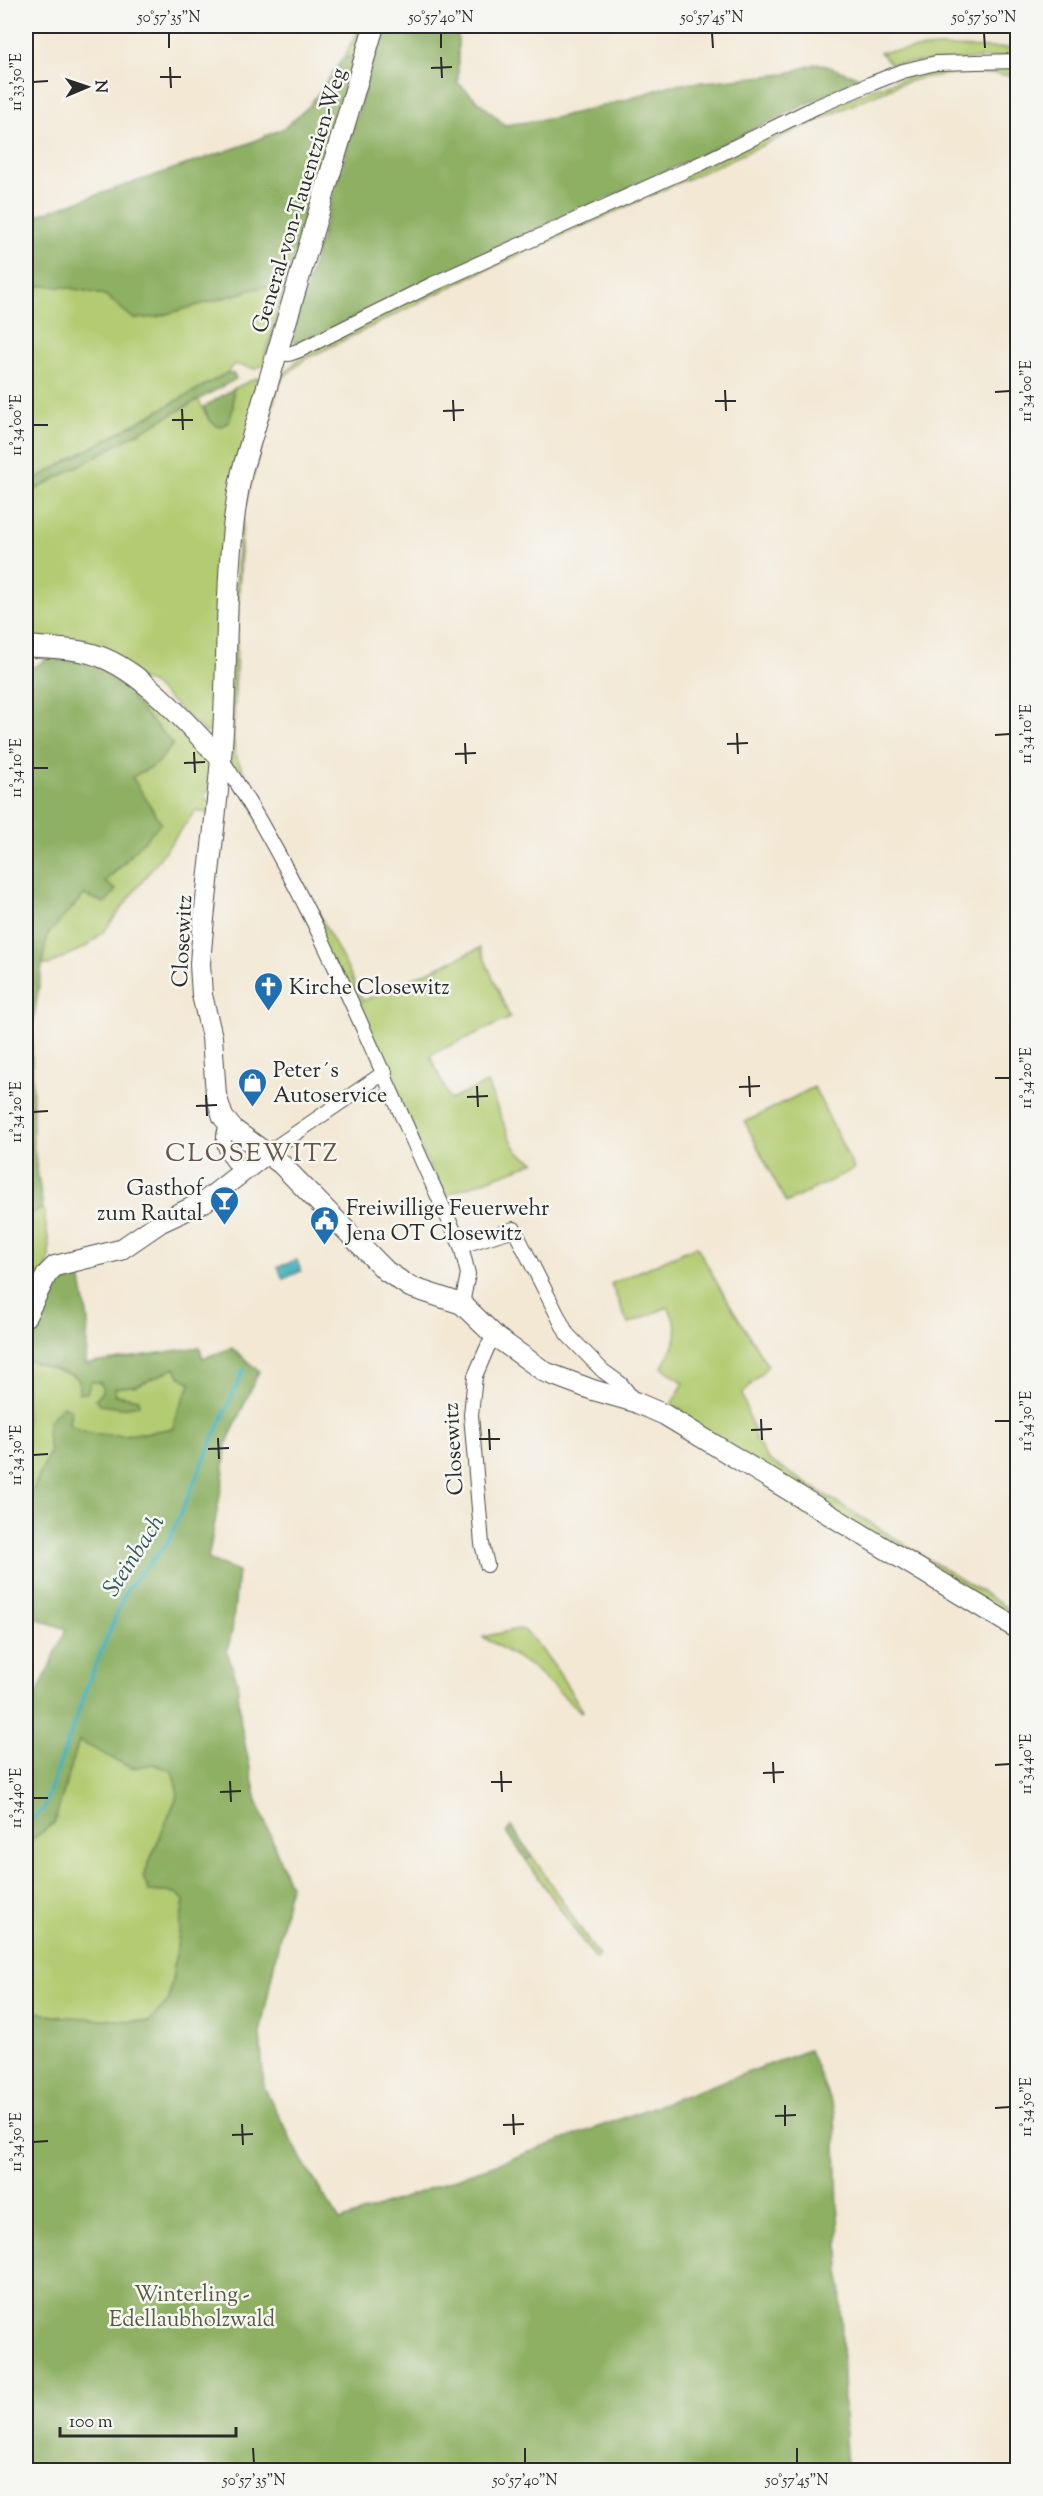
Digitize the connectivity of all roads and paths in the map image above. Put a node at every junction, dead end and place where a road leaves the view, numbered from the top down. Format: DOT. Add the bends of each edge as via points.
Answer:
graph roads {
  1 [pos="374,26"];
  2 [pos="1017,61"];
  3 [pos="278,353"];
  4 [pos="26,646"];
  5 [pos="220,758"];
  6 [pos="384,1072"];
  7 [pos="228,1124"];
  8 [pos="267,1153"];
  9 [pos="242,1173"];
  10 [pos="461,1245"];
  11 [pos="462,1304"];
  12 [pos="26,1316"];
  13 [pos="496,1337"];
  14 [pos="635,1402"];
  15 [pos="487,1565"];
  16 [pos="1017,1629"];
  1 -- 3 [label="street, General-von-Tauentzien-Weg"];
  2 -- 3 [label="street" via="936,63 903,71 816,107 431,285 300,350"];
  3 -- 5 [label="street, General-von-Tauentzien-Weg" via="235,505"];
  4 -- 5 [label="street" via="90,653 117,664 147,686"];
  5 -- 6 [label="street" via="300,898"];
  5 -- 7 [label="street, Closewitz" via="200,964 202,995 212,1037 216,1095"];
  6 -- 8 [label="street"];
  6 -- 10 [label="street"];
  7 -- 8 [label="street"];
  7 -- 9 [label="street, Closewitz" via="223,1132 224,1146"];
  8 -- 9 [label="street"];
  8 -- 11 [label="street" via="386,1271 410,1287"];
  9 -- 12 [label="street" via="204,1202 161,1222 120,1251 55,1266"];
  10 -- 11 [label="street" via="468,1274"];
  10 -- 14 [label="street" via="514,1229 567,1334"];
  11 -- 13 [label="street"];
  13 -- 14 [label="street" via="545,1372"];
  13 -- 15 [label="street, Closewitz" via="475,1376 471,1415"];
  14 -- 16 [label="street" via="669,1417"];
}
